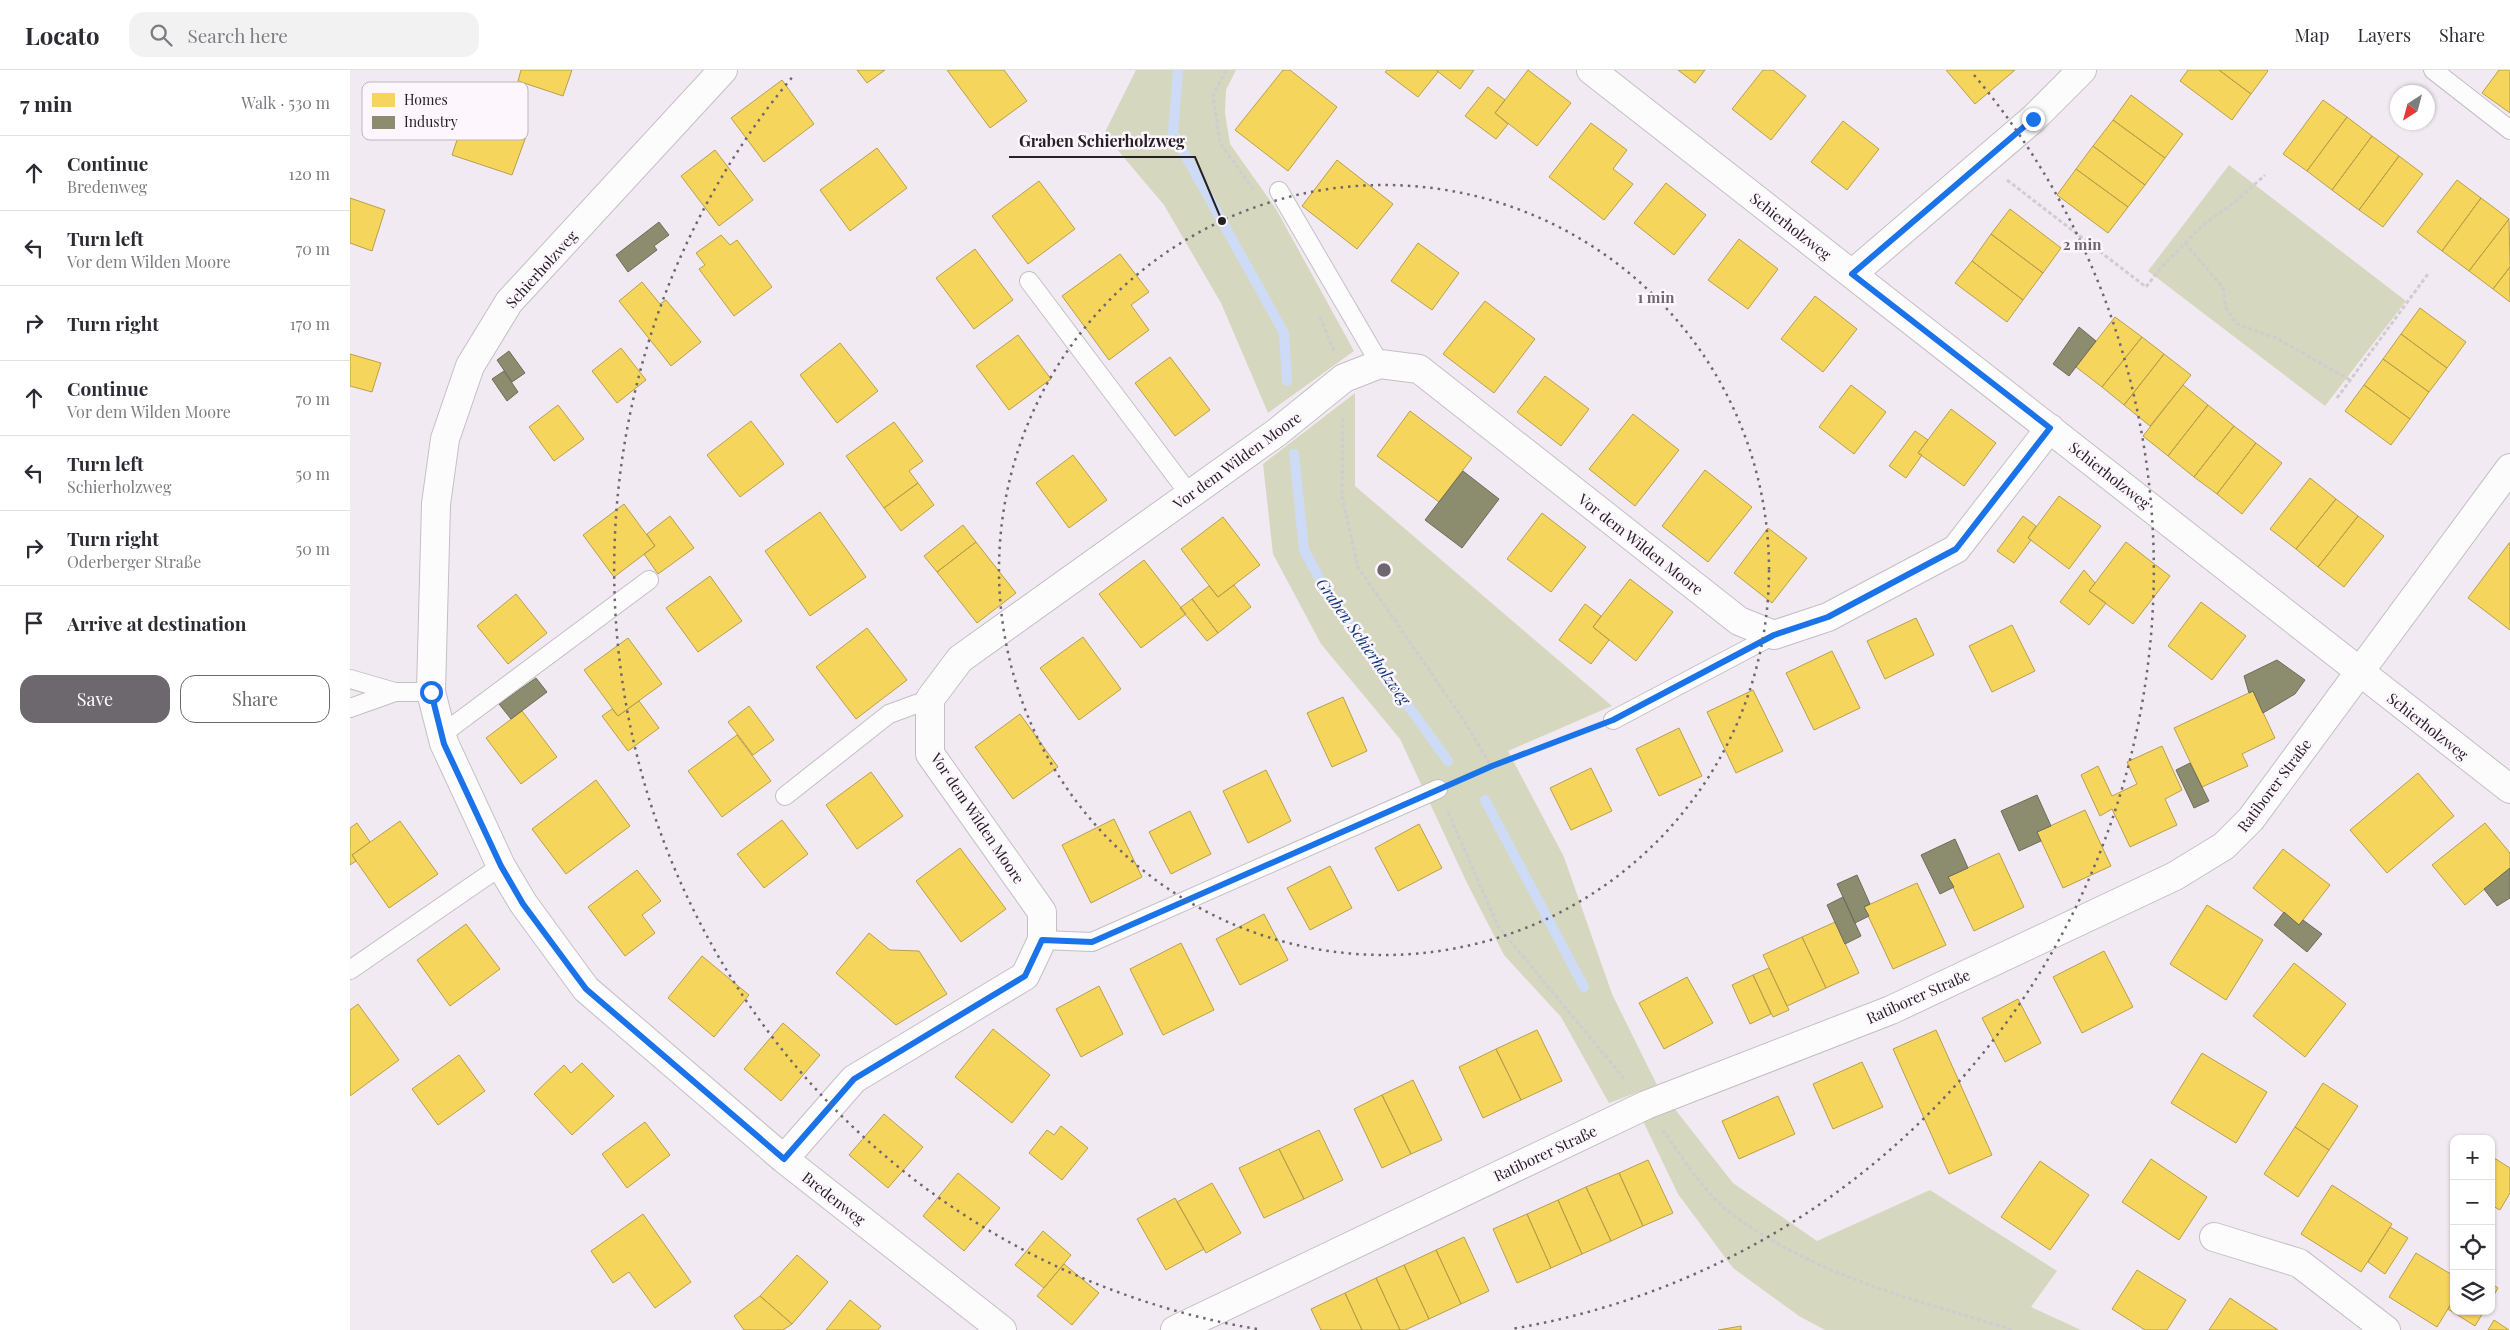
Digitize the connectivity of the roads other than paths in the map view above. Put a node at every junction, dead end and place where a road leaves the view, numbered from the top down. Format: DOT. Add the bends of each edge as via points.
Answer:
graph roads {
  1 [pos="723,70"];
  2 [pos="1591,70"];
  3 [pos="2082,70"];
  4 [pos="2433,70"];
  5 [pos="2510,130"];
  6 [pos="1279,191"];
  7 [pos="1852,274"];
  8 [pos="1029,281"];
  9 [pos="1380,364"];
  10 [pos="2050,428"];
  11 [pos="2510,468"];
  12 [pos="1190,495"];
  13 [pos="649,580"];
  14 [pos="1774,635"];
  15 [pos="2358,672"];
  16 [pos="350,679"];
  17 [pos="395,692"];
  18 [pos="431,692"];
  19 [pos="930,700"];
  20 [pos="350,708"];
  21 [pos="1613,720"];
  22 [pos="441,735"];
  23 [pos="1438,789"];
  24 [pos="2510,789"];
  25 [pos="785,796"];
  26 [pos="501,866"];
  27 [pos="1042,940"];
  28 [pos="350,970"];
  29 [pos="784,1159"];
  30 [pos="2214,1237"];
  31 [pos="1002,1330"];
  32 [pos="1175,1330"];
  33 [pos="2386,1330"];
  1 -- 18 [label="street, Schierholzweg" via="509,302 470,366 445,439 436,504"];
  2 -- 7 [label="street, Schierholzweg"];
  3 -- 7 [label="street" via="2033,119"];
  4 -- 5 [label="lane"];
  6 -- 9 [label="lane"];
  7 -- 10 [label="street, Schierholzweg"];
  8 -- 12 [label="lane"];
  9 -- 12 [label="street, Vor dem Wilden Moore" via="1344,378"];
  9 -- 14 [label="street, Vor dem Wilden Moore" via="1419,369 1738,621"];
  10 -- 14 [label="street" via="1956,549 1828,617"];
  10 -- 15 [label="street, Schierholzweg"];
  11 -- 15 [label="street, Ratiborer Straße"];
  12 -- 19 [label="street, Vor dem Wilden Moore" via="960,659"];
  13 -- 22 [label="lane"];
  14 -- 21 [label="lane"];
  15 -- 24 [label="street, Schierholzweg"];
  15 -- 32 [label="street, Ratiborer Straße" via="2250,819 2224,846 2175,876 1891,1010 1646,1105"];
  16 -- 17 [label="lane"];
  17 -- 18 [label="lane"];
  17 -- 20 [label="lane"];
  18 -- 22 [label="street, Bredenweg"];
  19 -- 25 [label="lane" via="889,714"];
  19 -- 27 [label="street, Vor dem Wilden Moore" via="930,754 1042,912"];
  22 -- 26 [label="street, Bredenweg"];
  23 -- 27 [label="lane" via="1092,942"];
  26 -- 28 [label="lane"];
  26 -- 29 [label="street, Bredenweg" via="523,904 586,989"];
  27 -- 29 [label="street, Vor dem Wilden Moore" via="1025,976 854,1079"];
  29 -- 31 [label="street, Bredenweg"];
  30 -- 33 [label="street" via="2299,1263"];
}
